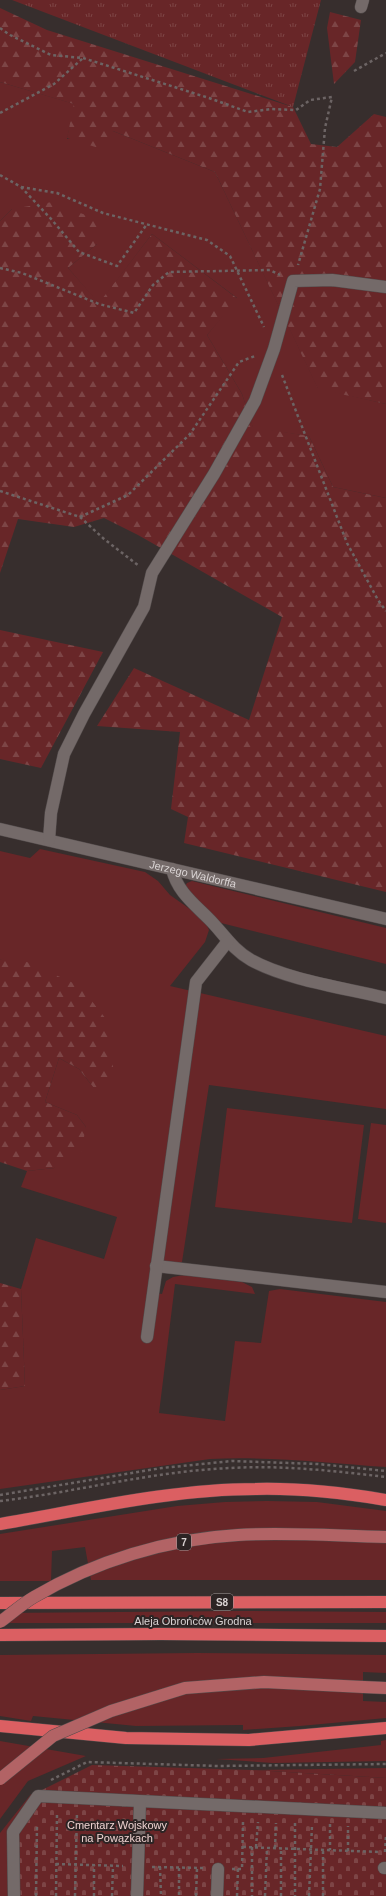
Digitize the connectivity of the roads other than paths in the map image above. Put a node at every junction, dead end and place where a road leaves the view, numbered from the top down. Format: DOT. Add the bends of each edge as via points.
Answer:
graph roads {
  1 [pos="386,287"];
  2 [pos="0,829"];
  3 [pos="49,840"];
  4 [pos="172,869"];
  5 [pos="386,919"];
  6 [pos="228,942"];
  7 [pos="386,998"];
  8 [pos="156,1266"];
  9 [pos="386,1292"];
  10 [pos="147,1337"];
  11 [pos="386,1500"];
  12 [pos="0,1524"];
  13 [pos="386,1537"];
  14 [pos="386,1602"];
  15 [pos="0,1603"];
  16 [pos="0,1622"];
  17 [pos="0,1635"];
  18 [pos="386,1636"];
  19 [pos="386,1688"];
  20 [pos="0,1726"];
  21 [pos="386,1728"];
  22 [pos="0,1779"];
  23 [pos="140,1802"];
  24 [pos="386,1813"];
  25 [pos="218,1869"];
  26 [pos="14,1896"];
  27 [pos="138,1896"];
  28 [pos="217,1896"];
  1 -- 3 [label="street" via="332,280 293,281 274,349 255,401 214,474 152,573 144,607 64,754"];
  2 -- 3 [label="street, Jerzego Waldorffa"];
  3 -- 4 [label="street, Jerzego Waldorffa"];
  4 -- 5 [label="street, Jerzego Waldorffa"];
  4 -- 6 [label="street" via="183,894 211,920"];
  6 -- 7 [label="street" via="250,959 282,973"];
  6 -- 8 [label="street" via="196,982"];
  8 -- 9 [label="street"];
  8 -- 10 [label="street"];
  11 -- 12 [label="highway" via="350,1494 256,1488 148,1499"];
  13 -- 16 [label="main road, 7, bridge" via="238,1535 192,1540 142,1551 91,1569 33,1597"];
  14 -- 15 [label="highway, Aleja Obrońców Grodna / S8"];
  17 -- 18 [label="highway, Aleja Obrońców Grodna"];
  19 -- 22 [label="main road, bridge" via="264,1682 185,1688 111,1711 53,1736"];
  20 -- 21 [label="highway" via="126,1738 249,1740"];
  23 -- 24 [label="street"];
  23 -- 26 [label="street" via="38,1796 13,1832"];
  23 -- 27 [label="street"];
  25 -- 28 [label="street"];
}
